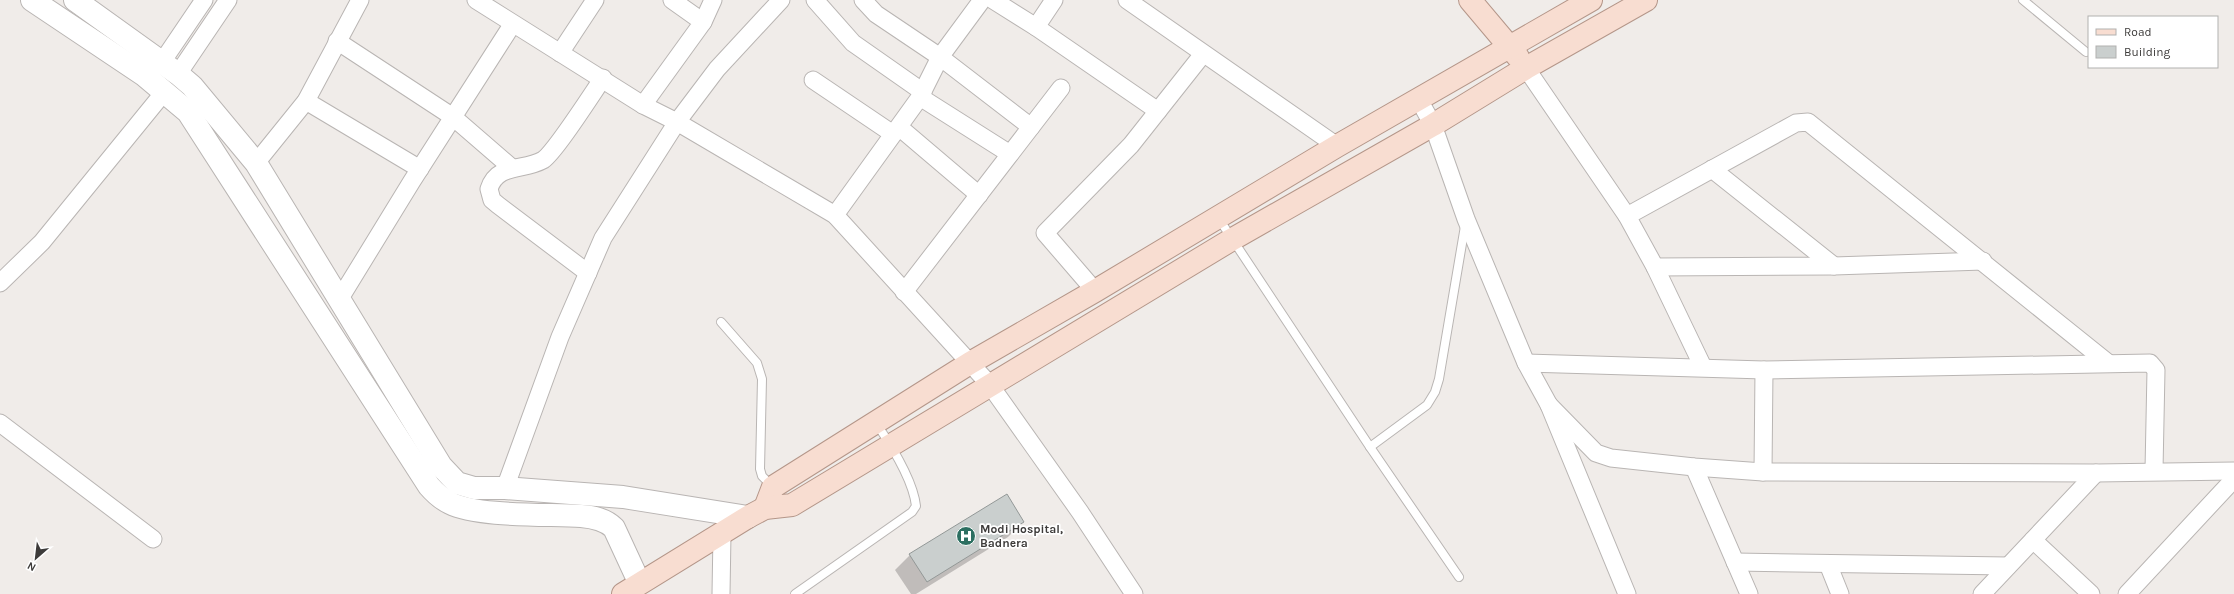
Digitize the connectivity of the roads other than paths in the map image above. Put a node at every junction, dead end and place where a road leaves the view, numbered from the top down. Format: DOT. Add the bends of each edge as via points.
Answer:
graph roads {
  1 [pos="32,0"];
  2 [pos="75,0"];
  3 [pos="204,0"];
  4 [pos="228,0"];
  5 [pos="360,0"];
  6 [pos="476,0"];
  7 [pos="595,0"];
  8 [pos="672,0"];
  9 [pos="713,0"];
  10 [pos="781,0"];
  11 [pos="814,0"];
  12 [pos="863,0"];
  13 [pos="982,0"];
  14 [pos="993,0"];
  15 [pos="1054,0"];
  16 [pos="1126,0"];
  17 [pos="1470,0"];
  18 [pos="1591,0"];
  19 [pos="1646,0"];
  20 [pos="2023,0"];
  21 [pos="703,22"];
  22 [pos="512,25"];
  23 [pos="1036,27"];
  24 [pos="337,41"];
  25 [pos="1510,46"];
  26 [pos="2086,52"];
  27 [pos="560,53"];
  28 [pos="1203,54"];
  29 [pos="940,57"];
  30 [pos="170,68"];
  31 [pos="1526,68"];
  32 [pos="603,78"];
  33 [pos="813,80"];
  34 [pos="1061,88"];
  35 [pos="165,91"];
  36 [pos="921,95"];
  37 [pos="1419,100"];
  38 [pos="306,101"];
  39 [pos="642,104"];
  40 [pos="1158,111"];
  41 [pos="453,118"];
  42 [pos="677,122"];
  43 [pos="1433,125"];
  44 [pos="1031,127"];
  45 [pos="896,131"];
  46 [pos="1337,146"];
  47 [pos="1010,154"];
  48 [pos="256,163"];
  49 [pos="512,168"];
  50 [pos="420,169"];
  51 [pos="1712,169"];
  52 [pos="979,195"];
  53 [pos="835,215"];
  54 [pos="1627,216"];
  55 [pos="1218,217"];
  56 [pos="1466,219"];
  57 [pos="1231,240"];
  58 [pos="1983,261"];
  59 [pos="1834,266"];
  60 [pos="1655,267"];
  61 [pos="588,273"];
  62 [pos="0,283"];
  63 [pos="1095,291"];
  64 [pos="904,292"];
  65 [pos="339,300"];
  66 [pos="721,322"];
  67 [pos="970,363"];
  68 [pos="1526,363"];
  69 [pos="2108,363"];
  70 [pos="1702,367"];
  71 [pos="1764,370"];
  72 [pos="990,385"];
  73 [pos="1549,405"];
  74 [pos="875,422"];
  75 [pos="0,423"];
  76 [pos="891,445"];
  77 [pos="1370,447"];
  78 [pos="1694,467"];
  79 [pos="2154,470"];
  80 [pos="2234,471"];
  81 [pos="1763,472"];
  82 [pos="2096,473"];
  83 [pos="2234,479"];
  84 [pos="773,486"];
  85 [pos="505,488"];
  86 [pos="624,497"];
  87 [pos="792,505"];
  88 [pos="757,513"];
  89 [pos="609,522"];
  90 [pos="722,534"];
  91 [pos="153,539"];
  92 [pos="2033,540"];
  93 [pos="1735,562"];
  94 [pos="1828,564"];
  95 [pos="2008,566"];
  96 [pos="1458,577"];
  97 [pos="631,588"];
  98 [pos="721,594"];
  99 [pos="795,594"];
  100 [pos="1134,594"];
  101 [pos="1627,594"];
  102 [pos="1749,594"];
  103 [pos="1840,594"];
  104 [pos="1982,594"];
  105 [pos="2091,594"];
  106 [pos="2127,594"];
  1 -- 35 [label="street"];
  2 -- 30 [label="street"];
  3 -- 30 [label="street"];
  4 -- 30 [label="street"];
  5 -- 24 [label="street"];
  6 -- 22 [label="street"];
  7 -- 27 [label="street"];
  8 -- 21 [label="street"];
  9 -- 21 [label="street"];
  10 -- 42 [label="street" via="717,69"];
  11 -- 36 [label="street" via="853,43"];
  12 -- 29 [label="street" via="876,14"];
  13 -- 29 [label="street"];
  14 -- 23 [label="street"];
  15 -- 23 [label="street"];
  16 -- 28 [label="street"];
  17 -- 25 [label="main road"];
  18 -- 25 [label="main road"];
  19 -- 31 [label="main road"];
  20 -- 26 [label="lane"];
  21 -- 39 [label="street"];
  22 -- 27 [label="street"];
  22 -- 41 [label="street"];
  23 -- 40 [label="street"];
  24 -- 38 [label="street"];
  24 -- 41 [label="street"];
  25 -- 31 [label="main road"];
  25 -- 37 [label="main road"];
  27 -- 32 [label="street"];
  28 -- 40 [label="street"];
  28 -- 46 [label="street"];
  29 -- 36 [label="street"];
  29 -- 44 [label="street"];
  30 -- 48 [label="street" via="192,86"];
  31 -- 43 [label="main road"];
  31 -- 54 [label="street"];
  32 -- 39 [label="street"];
  32 -- 49 [label="street" via="549,154 536,163"];
  33 -- 45 [label="street"];
  34 -- 44 [label="street"];
  35 -- 62 [label="street" via="42,242"];
  35 -- 89 [label="street" via="188,112 365,388 438,496 467,509 581,516"];
  36 -- 45 [label="street"];
  36 -- 47 [label="street"];
  37 -- 43 [label="street"];
  37 -- 46 [label="main road"];
  38 -- 48 [label="street"];
  38 -- 50 [label="street"];
  39 -- 42 [label="street"];
  40 -- 63 [label="street" via="1131,145 1046,234"];
  41 -- 49 [label="street"];
  41 -- 50 [label="street"];
  42 -- 53 [label="street"];
  42 -- 61 [label="street" via="603,238"];
  43 -- 56 [label="street"];
  43 -- 57 [label="main road"];
  44 -- 47 [label="street"];
  45 -- 52 [label="street"];
  45 -- 53 [label="street"];
  46 -- 55 [label="main road"];
  47 -- 52 [label="street"];
  48 -- 65 [label="street"];
  49 -- 61 [label="street" via="494,179 489,190 492,200"];
  50 -- 65 [label="street"];
  51 -- 54 [label="street"];
  51 -- 58 [label="street" via="1796,123 1808,122"];
  51 -- 59 [label="street"];
  52 -- 64 [label="street"];
  53 -- 64 [label="street"];
  54 -- 60 [label="street"];
  55 -- 57 [label="lane"];
  55 -- 63 [label="main road"];
  56 -- 68 [label="street"];
  56 -- 77 [label="lane" via="1435,392 1426,405"];
  57 -- 72 [label="main road"];
  57 -- 77 [label="lane"];
  58 -- 59 [label="street"];
  58 -- 69 [label="street"];
  59 -- 60 [label="street"];
  60 -- 70 [label="street"];
  61 -- 85 [label="street" via="560,337"];
  63 -- 67 [label="main road"];
  64 -- 67 [label="street"];
  65 -- 85 [label="street" via="446,472 464,486"];
  66 -- 84 [label="lane" via="758,363 762,379 760,469 762,476"];
  67 -- 72 [label="street"];
  67 -- 74 [label="main road"];
  68 -- 70 [label="street"];
  68 -- 73 [label="street"];
  69 -- 71 [label="street"];
  69 -- 79 [label="street" via="2146,362 2156,367"];
  70 -- 71 [label="street"];
  71 -- 81 [label="street"];
  72 -- 76 [label="main road"];
  72 -- 100 [label="street" via="1080,512"];
  73 -- 78 [label="street" via="1596,453 1611,458"];
  73 -- 101 [label="street"];
  74 -- 76 [label="lane"];
  74 -- 84 [label="main road"];
  75 -- 91 [label="street"];
  76 -- 87 [label="main road"];
  76 -- 99 [label="lane" via="915,496 916,506 912,512"];
  77 -- 96 [label="lane"];
  78 -- 81 [label="street"];
  78 -- 93 [label="street"];
  79 -- 80 [label="street"];
  79 -- 82 [label="street"];
  81 -- 82 [label="street"];
  82 -- 92 [label="street"];
  83 -- 106 [label="street"];
  84 -- 87 [label="lane"];
  84 -- 88 [label="main road"];
  85 -- 86 [label="street"];
  86 -- 88 [label="street"];
  86 -- 89 [label="street"];
  87 -- 88 [label="main road"];
  88 -- 90 [label="main road"];
  89 -- 97 [label="street" via="614,528"];
  90 -- 97 [label="main road"];
  90 -- 98 [label="street"];
  92 -- 95 [label="street"];
  92 -- 105 [label="street"];
  93 -- 94 [label="street"];
  93 -- 102 [label="street"];
  94 -- 95 [label="street"];
  94 -- 103 [label="street"];
  95 -- 104 [label="street"];
}
